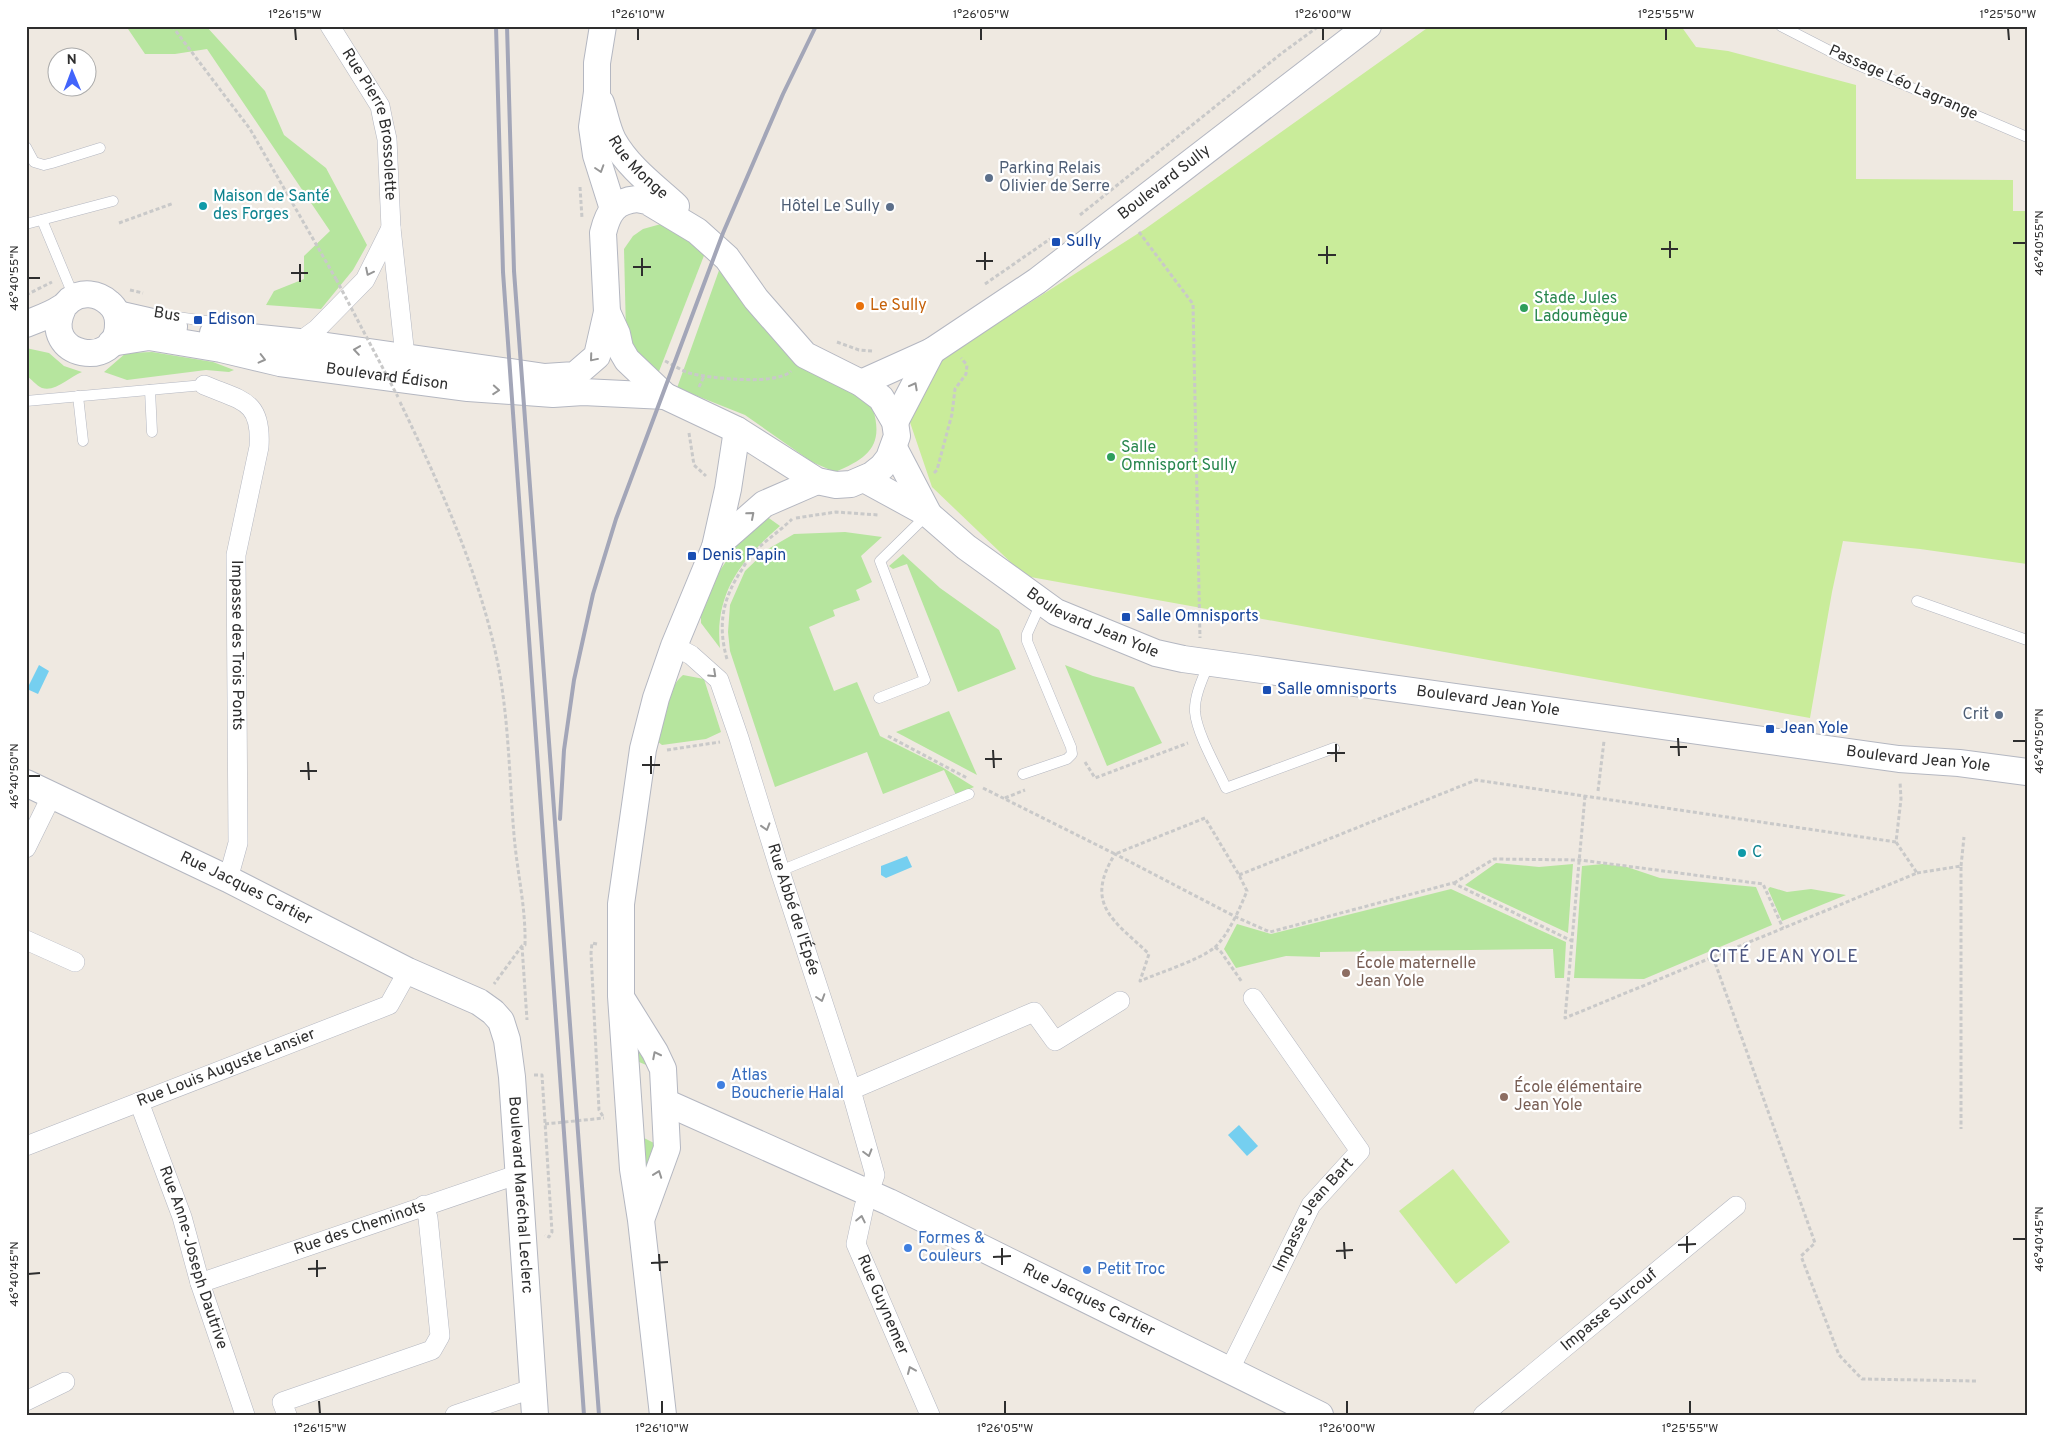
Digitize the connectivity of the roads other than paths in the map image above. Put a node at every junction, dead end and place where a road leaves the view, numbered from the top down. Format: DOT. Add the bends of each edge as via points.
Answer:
graph roads {
  1 [pos="330,26"];
  2 [pos="603,26"];
  3 [pos="1368,26"];
  4 [pos="1781,26"];
  5 [pos="597,92"];
  6 [pos="2027,137"];
  7 [pos="26,146"];
  8 [pos="100,148"];
  9 [pos="113,201"];
  10 [pos="613,209"];
  11 [pos="42,220"];
  12 [pos="26,224"];
  13 [pos="391,228"];
  14 [pos="697,231"];
  15 [pos="69,303"];
  16 [pos="114,310"];
  17 [pos="607,312"];
  18 [pos="26,324"];
  19 [pos="26,332"];
  20 [pos="64,342"];
  21 [pos="299,342"];
  22 [pos="111,343"];
  23 [pos="939,346"];
  24 [pos="405,356"];
  25 [pos="861,383"];
  26 [pos="204,385"];
  27 [pos="448,386"];
  28 [pos="150,390"];
  29 [pos="78,396"];
  30 [pos="665,396"];
  31 [pos="26,401"];
  32 [pos="895,422"];
  33 [pos="737,430"];
  34 [pos="152,432"];
  35 [pos="83,441"];
  36 [pos="894,448"];
  37 [pos="864,479"];
  38 [pos="817,481"];
  39 [pos="918,503"];
  40 [pos="715,547"];
  41 [pos="1918,601"];
  42 [pos="1041,603"];
  43 [pos="2027,640"];
  44 [pos="674,646"];
  45 [pos="1205,652"];
  46 [pos="879,698"];
  47 [pos="1334,748"];
  48 [pos="2027,772"];
  49 [pos="1023,774"];
  50 [pos="26,783"];
  51 [pos="969,794"];
  52 [pos="52,795"];
  53 [pos="26,848"];
  54 [pos="780,871"];
  55 [pos="228,878"];
  56 [pos="26,940"];
  57 [pos="75,962"];
  58 [pos="408,971"];
  59 [pos="621,996"];
  60 [pos="1253,998"];
  61 [pos="471,999"];
  62 [pos="1120,1001"];
  63 [pos="851,1090"];
  64 [pos="138,1102"];
  65 [pos="665,1102"];
  66 [pos="26,1146"];
  67 [pos="519,1174"];
  68 [pos="868,1192"];
  69 [pos="424,1205"];
  70 [pos="1736,1206"];
  71 [pos="641,1220"];
  72 [pos="200,1283"];
  73 [pos="1229,1371"];
  74 [pos="66,1382"];
  75 [pos="534,1388"];
  76 [pos="26,1401"];
  77 [pos="1303,1411"];
  78 [pos="245,1415"];
  79 [pos="287,1415"];
  80 [pos="455,1415"];
  81 [pos="535,1415"];
  82 [pos="663,1415"];
  83 [pos="930,1415"];
  84 [pos="1482,1415"];
  1 -- 13 [label="street, Rue Pierre Brossolette" via="380,106 387,139"];
  2 -- 5 [label="main road, Rue Monge" via="597,64"];
  3 -- 23 [label="main road, Boulevard Sully" via="1037,281"];
  4 -- 6 [label="lane, Passage Léo Lagrange" via="1851,62"];
  5 -- 10 [label="main road, Rue Monge, one-way" via="592,127 596,154"];
  5 -- 14 [label="main road, Rue Monge" via="608,128 622,154 683,212"];
  7 -- 8 [label="lane" via="34,162 44,164"];
  9 -- 11 [label="lane"];
  10 -- 14 [label="main road" via="625,200 647,201"];
  10 -- 17 [label="main road" via="603,232"];
  11 -- 12 [label="lane"];
  11 -- 15 [label="lane"];
  13 -- 21 [label="street, Rue Pierre Brossolette, one-way" via="365,280 318,329"];
  13 -- 24 [label="street, Rue Pierre Brossolette"];
  14 -- 25 [label="main road" via="727,258 756,299 805,355"];
  15 -- 16 [label="main road, Boulevard Édison" via="86,294 96,295 105,299"];
  15 -- 18 [label="main road, Boulevard Édison"];
  15 -- 20 [label="main road" via="58,324"];
  16 -- 21 [label="main road, Boulevard Édison" via="176,328"];
  16 -- 22 [label="main road" via="118,324"];
  17 -- 24 [label="main road, Boulevard Édison, one-way" via="597,356 575,375 545,377"];
  17 -- 30 [label="main road" via="627,360"];
  19 -- 20 [label="main road, Boulevard Édison"];
  20 -- 22 [label="main road, Boulevard Édison" via="82,354 93,354"];
  24 -- 21 [label="main road, Boulevard Édison, one-way"];
  22 -- 27 [label="main road, Boulevard Édison, one-way" via="149,337 280,363"];
  23 -- 25 [label="main road, Boulevard Sully"];
  32 -- 23 [label="main road, Boulevard Sully, one-way"];
  24 -- 27 [label="street"];
  25 -- 32 [label="main road" via="881,398"];
  26 -- 28 [label="lane"];
  26 -- 55 [label="street, Impasse des Trois Ponts" via="246,403 257,416 260,430 236,555 238,843"];
  27 -- 30 [label="main road, Boulevard Édison, one-way" via="553,394 583,392"];
  28 -- 29 [label="lane"];
  28 -- 34 [label="lane"];
  29 -- 31 [label="lane"];
  29 -- 35 [label="lane"];
  30 -- 33 [label="main road"];
  32 -- 36 [label="main road"];
  33 -- 38 [label="main road"];
  33 -- 40 [label="main road"];
  36 -- 37 [label="main road" via="882,468"];
  36 -- 39 [label="main road, Boulevard Jean Yole"];
  37 -- 38 [label="main road" via="836,486"];
  37 -- 39 [label="main road, Boulevard Jean Yole"];
  40 -- 38 [label="main road, one-way" via="764,504"];
  39 -- 42 [label="main road, Boulevard Jean Yole" via="966,547"];
  39 -- 46 [label="lane" via="880,561 925,680"];
  40 -- 44 [label="main road"];
  41 -- 43 [label="lane"];
  42 -- 45 [label="main road, Boulevard Jean Yole" via="1101,632 1156,653"];
  42 -- 49 [label="lane" via="1027,641 1072,754"];
  44 -- 54 [label="street, Rue Abbé de l'Épée, one-way" via="691,655 719,680"];
  44 -- 59 [label="main road" via="643,749 621,904"];
  45 -- 47 [label="lane" via="1195,712 1226,788"];
  45 -- 48 [label="main road, Boulevard Jean Yole" via="1899,759"];
  50 -- 52 [label="main road, Rue Jacques Cartier"];
  51 -- 54 [label="lane"];
  52 -- 53 [label="street"];
  52 -- 55 [label="main road, Rue Jacques Cartier"];
  54 -- 63 [label="street, Rue Abbé de l'Épée, one-way"];
  55 -- 58 [label="main road, Rue Jacques Cartier"];
  56 -- 57 [label="street"];
  58 -- 61 [label="main road, Rue Jacques Cartier"];
  58 -- 64 [label="street, Rue Louis Auguste Lansier" via="389,1006"];
  65 -- 59 [label="main road, one-way" via="663,1069 656,1052"];
  59 -- 71 [label="main road" via="633,1169"];
  60 -- 73 [label="street, Impasse Jean Bart" via="1360,1150 1311,1205"];
  61 -- 67 [label="main road, Boulevard Maréchal Leclerc" via="493,1012 501,1021 508,1040"];
  62 -- 63 [label="street" via="1055,1041 1034,1012"];
  63 -- 68 [label="street, Rue Abbé de l'Épée, one-way" via="875,1175"];
  64 -- 66 [label="street, Rue Louis Auguste Lansier"];
  64 -- 72 [label="street, Rue Anne-Joseph Dautrive" via="182,1217"];
  65 -- 68 [label="main road, Rue Jacques Cartier"];
  71 -- 65 [label="main road, one-way" via="668,1148"];
  67 -- 69 [label="street, Rue des Cheminots"];
  67 -- 75 [label="main road, Boulevard Maréchal Leclerc"];
  68 -- 73 [label="main road, Rue Jacques Cartier"];
  83 -- 68 [label="street, Rue Guynemer, one-way" via="856,1244"];
  69 -- 72 [label="street, Rue des Cheminots"];
  69 -- 79 [label="street" via="440,1336 432,1350 282,1402"];
  70 -- 84 [label="street, Impasse Surcouf"];
  71 -- 82 [label="main road"];
  72 -- 78 [label="street, Rue Anne-Joseph Dautrive"];
  73 -- 77 [label="main road, Rue Jacques Cartier"];
  74 -- 76 [label="street"];
  75 -- 80 [label="street"];
  75 -- 81 [label="main road, Boulevard Maréchal Leclerc"];
}
